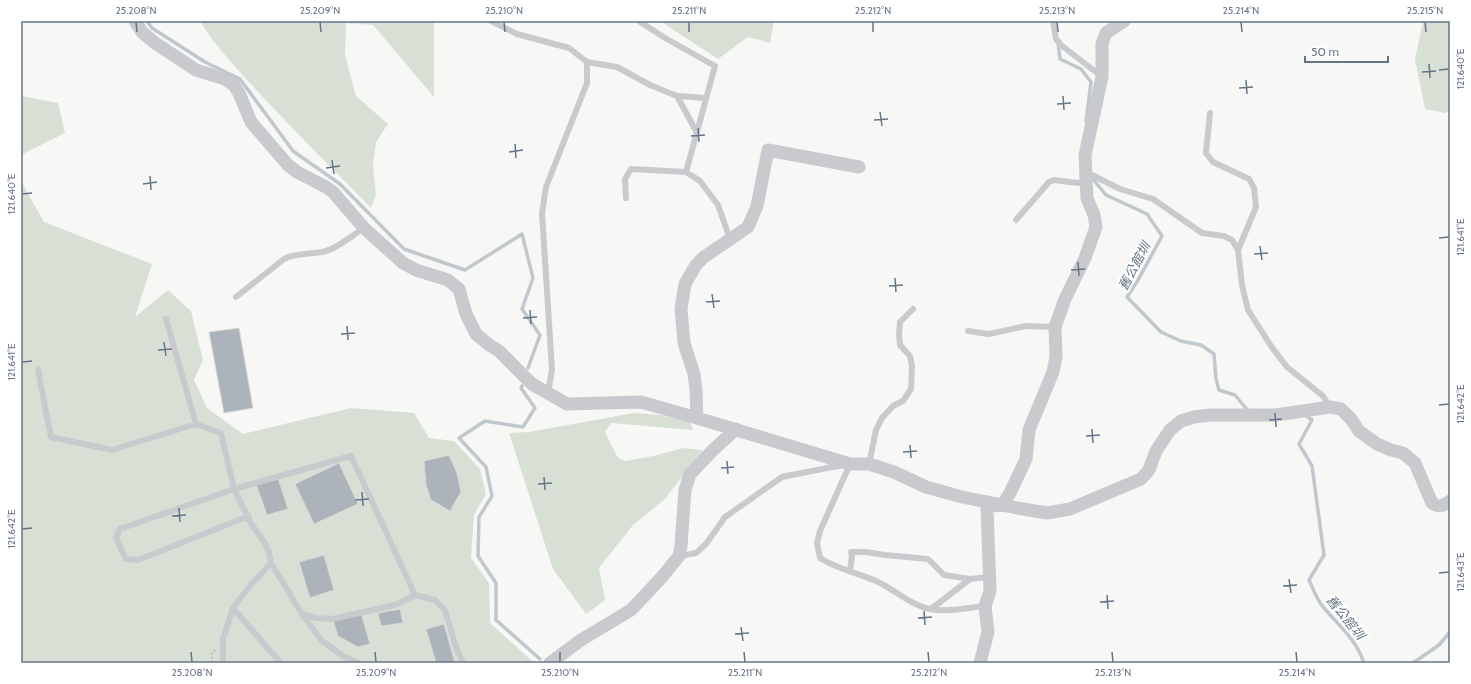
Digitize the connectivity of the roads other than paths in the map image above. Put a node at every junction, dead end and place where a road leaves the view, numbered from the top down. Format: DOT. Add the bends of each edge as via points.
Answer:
graph roads {
  1 [pos="135,21"];
  2 [pos="491,21"];
  3 [pos="639,21"];
  4 [pos="1054,21"];
  5 [pos="1124,21"];
  6 [pos="587,62"];
  7 [pos="1102,77"];
  8 [pos="677,96"];
  9 [pos="706,98"];
  10 [pos="1210,113"];
  11 [pos="696,131"];
  12 [pos="859,167"];
  13 [pos="686,172"];
  14 [pos="1086,180"];
  15 [pos="626,198"];
  16 [pos="1016,220"];
  17 [pos="364,228"];
  18 [pos="730,239"];
  19 [pos="1238,250"];
  20 [pos="236,297"];
  21 [pos="913,309"];
  22 [pos="166,320"];
  23 [pos="1055,327"];
  24 [pos="968,331"];
  25 [pos="38,370"];
  26 [pos="548,393"];
  27 [pos="1330,407"];
  28 [pos="697,418"];
  29 [pos="196,424"];
  30 [pos="736,429"];
  31 [pos="850,464"];
  32 [pos="869,464"];
  33 [pos="234,489"];
  34 [pos="1450,501"];
  35 [pos="1003,504"];
  36 [pos="249,516"];
  37 [pos="679,556"];
  38 [pos="271,563"];
  39 [pos="850,570"];
  40 [pos="989,577"];
  41 [pos="970,579"];
  42 [pos="415,595"];
  43 [pos="985,606"];
  44 [pos="232,608"];
  45 [pos="931,610"];
  46 [pos="302,614"];
  47 [pos="343,656"];
  48 [pos="223,663"];
  49 [pos="282,663"];
  50 [pos="339,663"];
  51 [pos="358,663"];
  52 [pos="463,663"];
  53 [pos="550,663"];
  54 [pos="980,663"];
  1 -- 17 [label="street" via="142,32 155,43 196,70 234,85 251,122 288,165 333,192"];
  2 -- 6 [label="lane" via="517,34 568,48"];
  3 -- 9 [label="lane" via="715,66"];
  4 -- 7 [label="lane" via="1056,39 1060,45"];
  5 -- 7 [label="street" via="1106,33 1102,44"];
  6 -- 8 [label="lane" via="617,67"];
  6 -- 26 [label="lane" via="587,83 546,187 542,213 552,369"];
  7 -- 14 [label="street" via="1085,155"];
  8 -- 9 [label="lane"];
  8 -- 11 [label="lane"];
  9 -- 11 [label="lane"];
  10 -- 19 [label="lane" via="1206,153 1213,162 1249,179 1254,188 1256,207"];
  11 -- 13 [label="lane"];
  12 -- 18 [label="street" via="768,150 757,206 748,227"];
  13 -- 15 [label="lane" via="631,169 625,179"];
  13 -- 18 [label="lane" via="700,181 718,205"];
  14 -- 16 [label="lane" via="1078,183 1054,180 1049,182"];
  14 -- 19 [label="lane" via="1093,179 1092,175 1120,190 1153,199 1202,233 1224,236 1232,240"];
  14 -- 23 [label="street" via="1087,198 1096,227"];
  17 -- 20 [label="lane" via="331,249 284,259"];
  17 -- 26 [label="street" via="403,264 448,280 459,288 466,314 476,334 499,351 532,384"];
  18 -- 28 [label="street" via="696,265 685,284 681,309 684,343 694,374"];
  19 -- 27 [label="lane" via="1248,310 1287,367 1323,396"];
  21 -- 32 [label="lane" via="900,322 899,335 900,345 910,356 911,390 903,401 893,406 882,418 876,430"];
  22 -- 29 [label="lane"];
  23 -- 24 [label="lane" via="1026,326 989,334"];
  23 -- 35 [label="street" via="1056,356 1053,372 1029,430 1026,460"];
  25 -- 29 [label="lane" via="52,437 112,450"];
  26 -- 28 [label="street" via="567,404 641,402"];
  27 -- 34 [label="street" via="1341,409 1359,431 1378,444 1403,453 1415,464 1432,503 1444,506"];
  27 -- 35 [label="street" via="1276,415 1194,417 1181,421 1170,430 1156,452 1149,470 1141,479 1070,508 1047,513"];
  28 -- 30 [label="street"];
  29 -- 33 [label="lane" via="221,433"];
  30 -- 31 [label="street"];
  30 -- 37 [label="street" via="690,474 685,490"];
  31 -- 32 [label="street"];
  31 -- 37 [label="lane" via="782,477 725,517 706,544 696,553"];
  31 -- 39 [label="lane" via="817,543 820,558"];
  32 -- 35 [label="street" via="926,487 962,497"];
  33 -- 36 [label="lane"];
  33 -- 36 [label="lane" via="120,529 116,538 126,559 138,560"];
  33 -- 42 [label="lane" via="351,456"];
  35 -- 40 [label="street" via="987,507"];
  36 -- 38 [label="lane" via="269,552"];
  37 -- 53 [label="street" via="631,610 581,640"];
  38 -- 44 [label="lane"];
  38 -- 46 [label="lane"];
  39 -- 41 [label="lane" via="851,552 866,552 928,559 944,575"];
  39 -- 45 [label="lane" via="877,581"];
  40 -- 41 [label="lane"];
  40 -- 43 [label="street" via="990,591"];
  41 -- 45 [label="lane"];
  42 -- 46 [label="lane" via="395,605 332,619"];
  42 -- 52 [label="lane" via="435,600 445,610"];
  43 -- 45 [label="lane"];
  43 -- 54 [label="street" via="988,632"];
  44 -- 48 [label="lane" via="222,639"];
  44 -- 49 [label="lane"];
  46 -- 47 [label="lane" via="321,640"];
  47 -- 50 [label="lane"];
  47 -- 51 [label="lane"];
}
